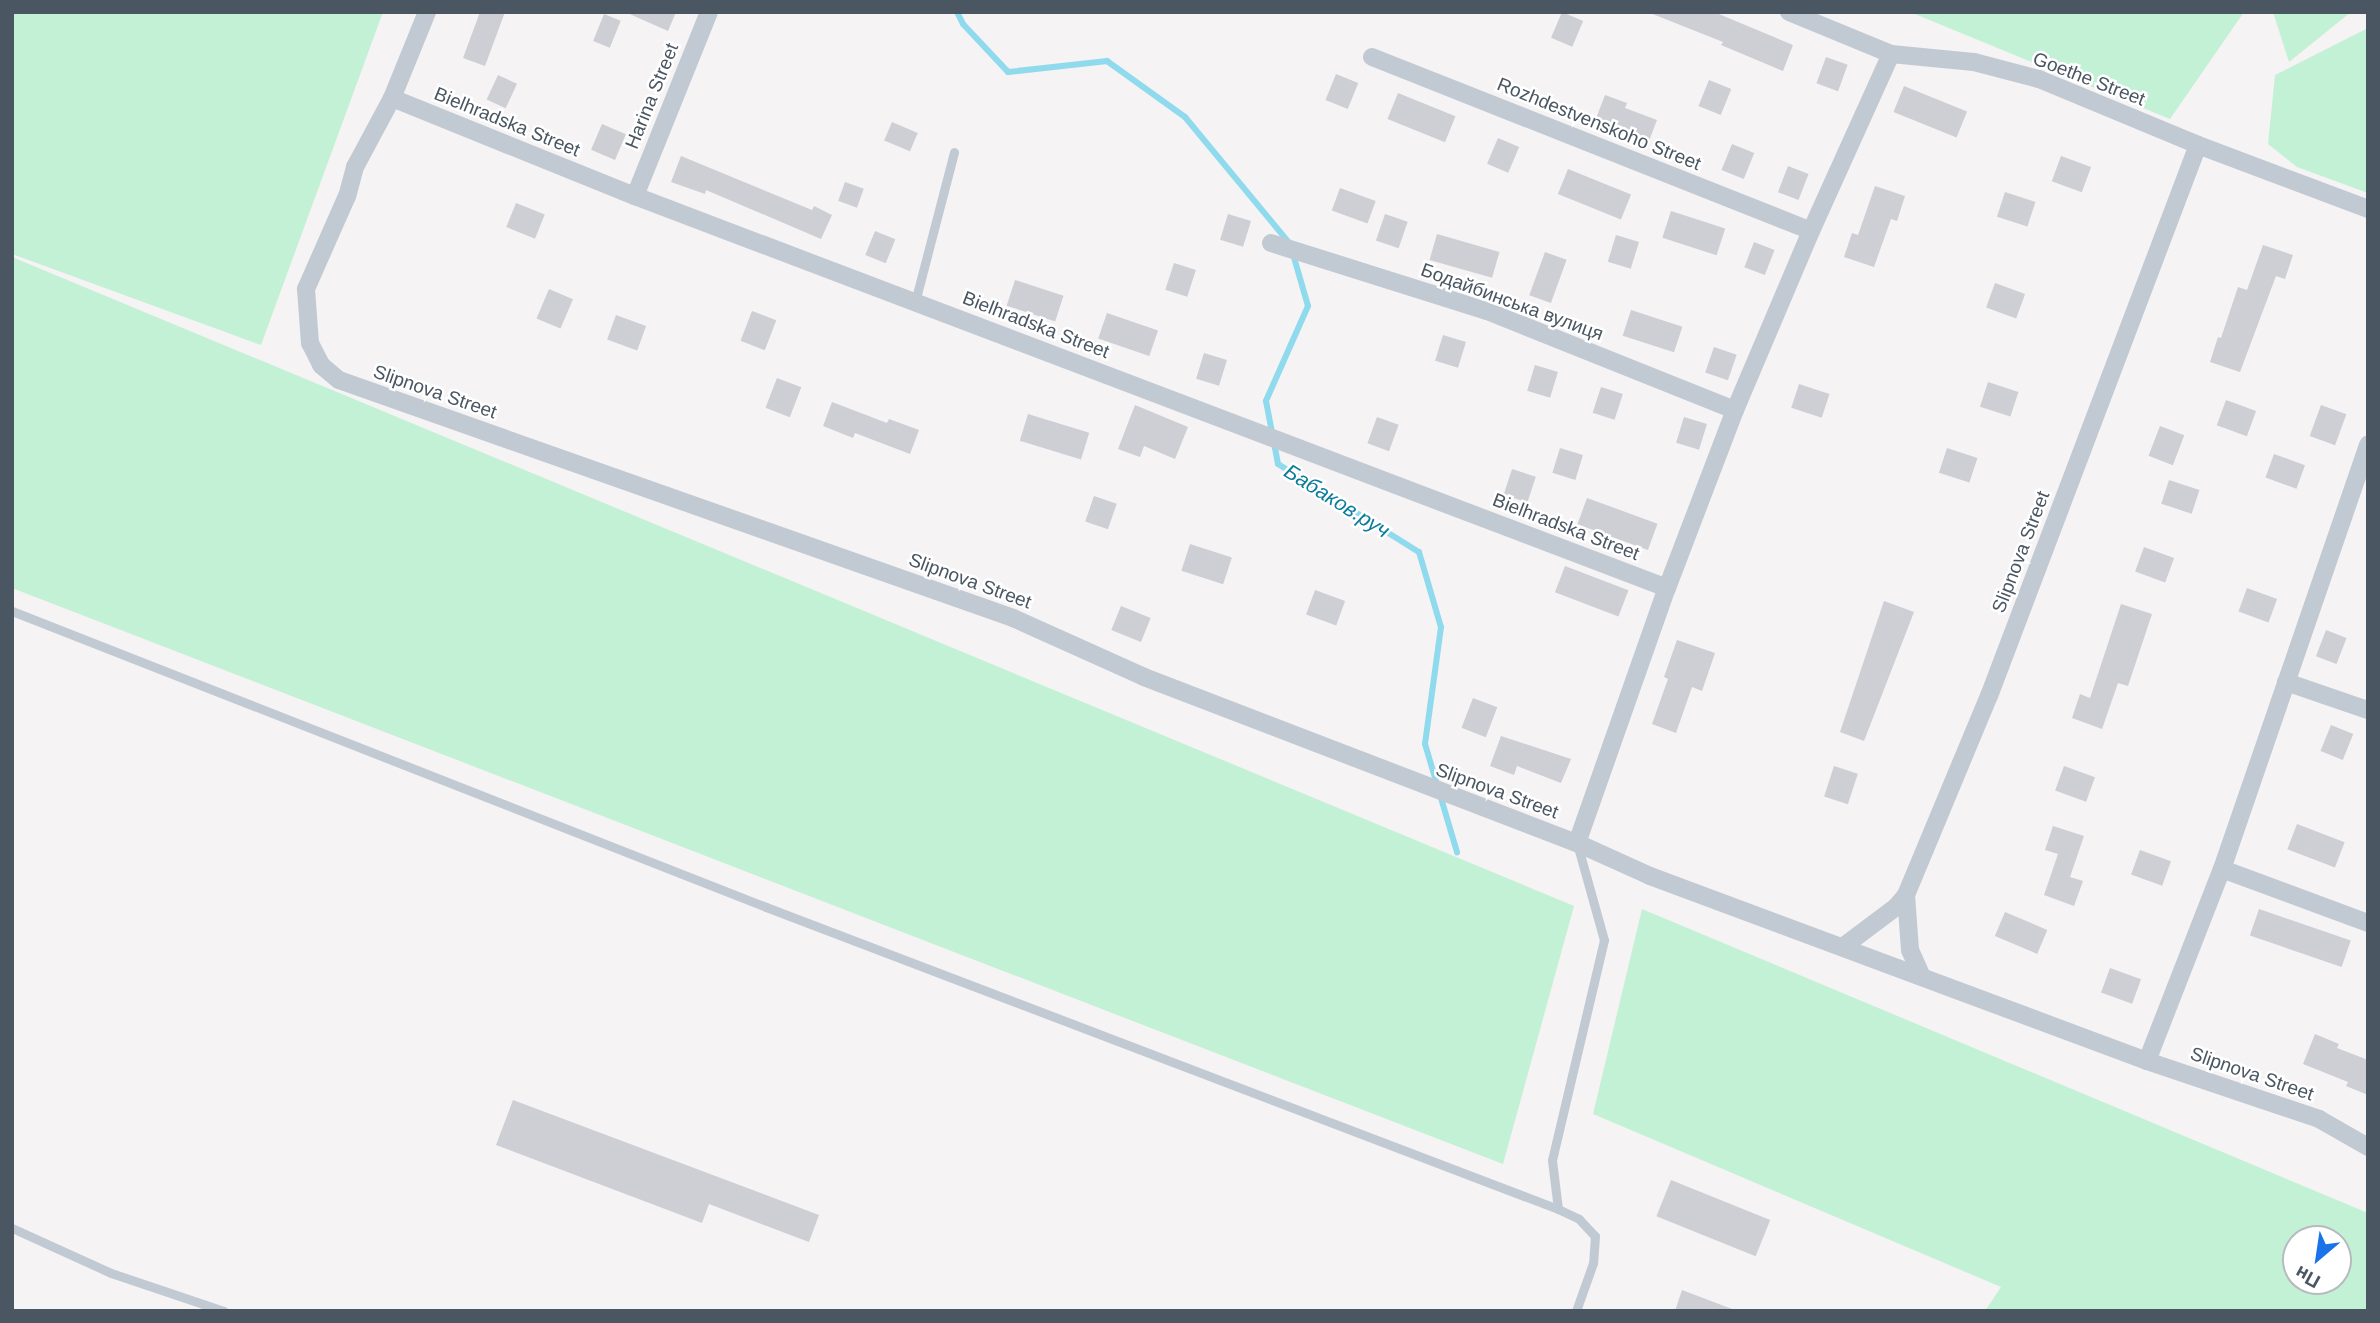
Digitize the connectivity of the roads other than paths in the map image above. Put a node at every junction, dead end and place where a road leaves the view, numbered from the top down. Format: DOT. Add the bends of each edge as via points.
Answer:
graph roads {
  1 [pos="427,12"];
  2 [pos="709,12"];
  3 [pos="1789,12"];
  4 [pos="1891,54"];
  5 [pos="1372,57"];
  6 [pos="392,99"];
  7 [pos="2198,145"];
  8 [pos="954,152"];
  9 [pos="635,196"];
  10 [pos="2368,209"];
  11 [pos="1811,231"];
  12 [pos="1271,243"];
  13 [pos="915,302"];
  14 [pos="1735,410"];
  15 [pos="2368,444"];
  16 [pos="2361,487"];
  17 [pos="1667,588"];
  18 [pos="12,611"];
  19 [pos="2286,682"];
  20 [pos="2368,709"];
  21 [pos="1577,843"];
  22 [pos="2222,869"];
  23 [pos="1906,895"];
  24 [pos="2368,923"];
  25 [pos="1844,946"];
  26 [pos="1921,975"];
  27 [pos="2147,1061"];
  28 [pos="2368,1147"];
  29 [pos="1558,1209"];
  30 [pos="12,1228"];
  31 [pos="224,1311"];
  32 [pos="1576,1311"];
  1 -- 6 [label="street"];
  2 -- 9 [label="street, Harina Street"];
  3 -- 4 [label="street, Goethe Street"];
  4 -- 7 [label="street, Goethe Street" via="1974,62 2039,79"];
  4 -- 11 [label="street, Slipnova Street"];
  5 -- 11 [label="street, Rozhdestvenskoho Street"];
  6 -- 9 [label="street, Bielhradska Street"];
  6 -- 21 [label="street, Slipnova Street" via="355,167 306,289 310,343 321,365 340,380 1013,618 1144,677"];
  7 -- 10 [label="street, Goethe Street"];
  7 -- 23 [label="street, Slipnova Street" via="1989,696"];
  8 -- 13 [label="lane"];
  9 -- 13 [label="street, Bielhradska Street"];
  11 -- 14 [label="street, Slipnova Street"];
  12 -- 14 [label="street, Бодайбинська вулиця" via="1487,312"];
  13 -- 17 [label="street, Bielhradska Street"];
  14 -- 17 [label="street, Slipnova Street"];
  15 -- 16 [label="street"];
  16 -- 19 [label="street"];
  17 -- 21 [label="street, Slipnova Street"];
  18 -- 29 [label="lane" via="766,907"];
  19 -- 20 [label="street"];
  19 -- 22 [label="street"];
  21 -- 25 [label="street, Slipnova Street" via="1650,876"];
  21 -- 29 [label="lane" via="1605,940 1552,1160"];
  22 -- 24 [label="street"];
  22 -- 27 [label="street"];
  23 -- 25 [label="street, Slipnova Street"];
  23 -- 26 [label="street" via="1910,950"];
  25 -- 26 [label="street, Slipnova Street"];
  26 -- 27 [label="street, Slipnova Street"];
  27 -- 28 [label="street, Slipnova Street" via="2319,1119"];
  29 -- 32 [label="lane" via="1579,1219 1595,1236 1594,1263"];
  30 -- 31 [label="lane" via="111,1273"];
}
